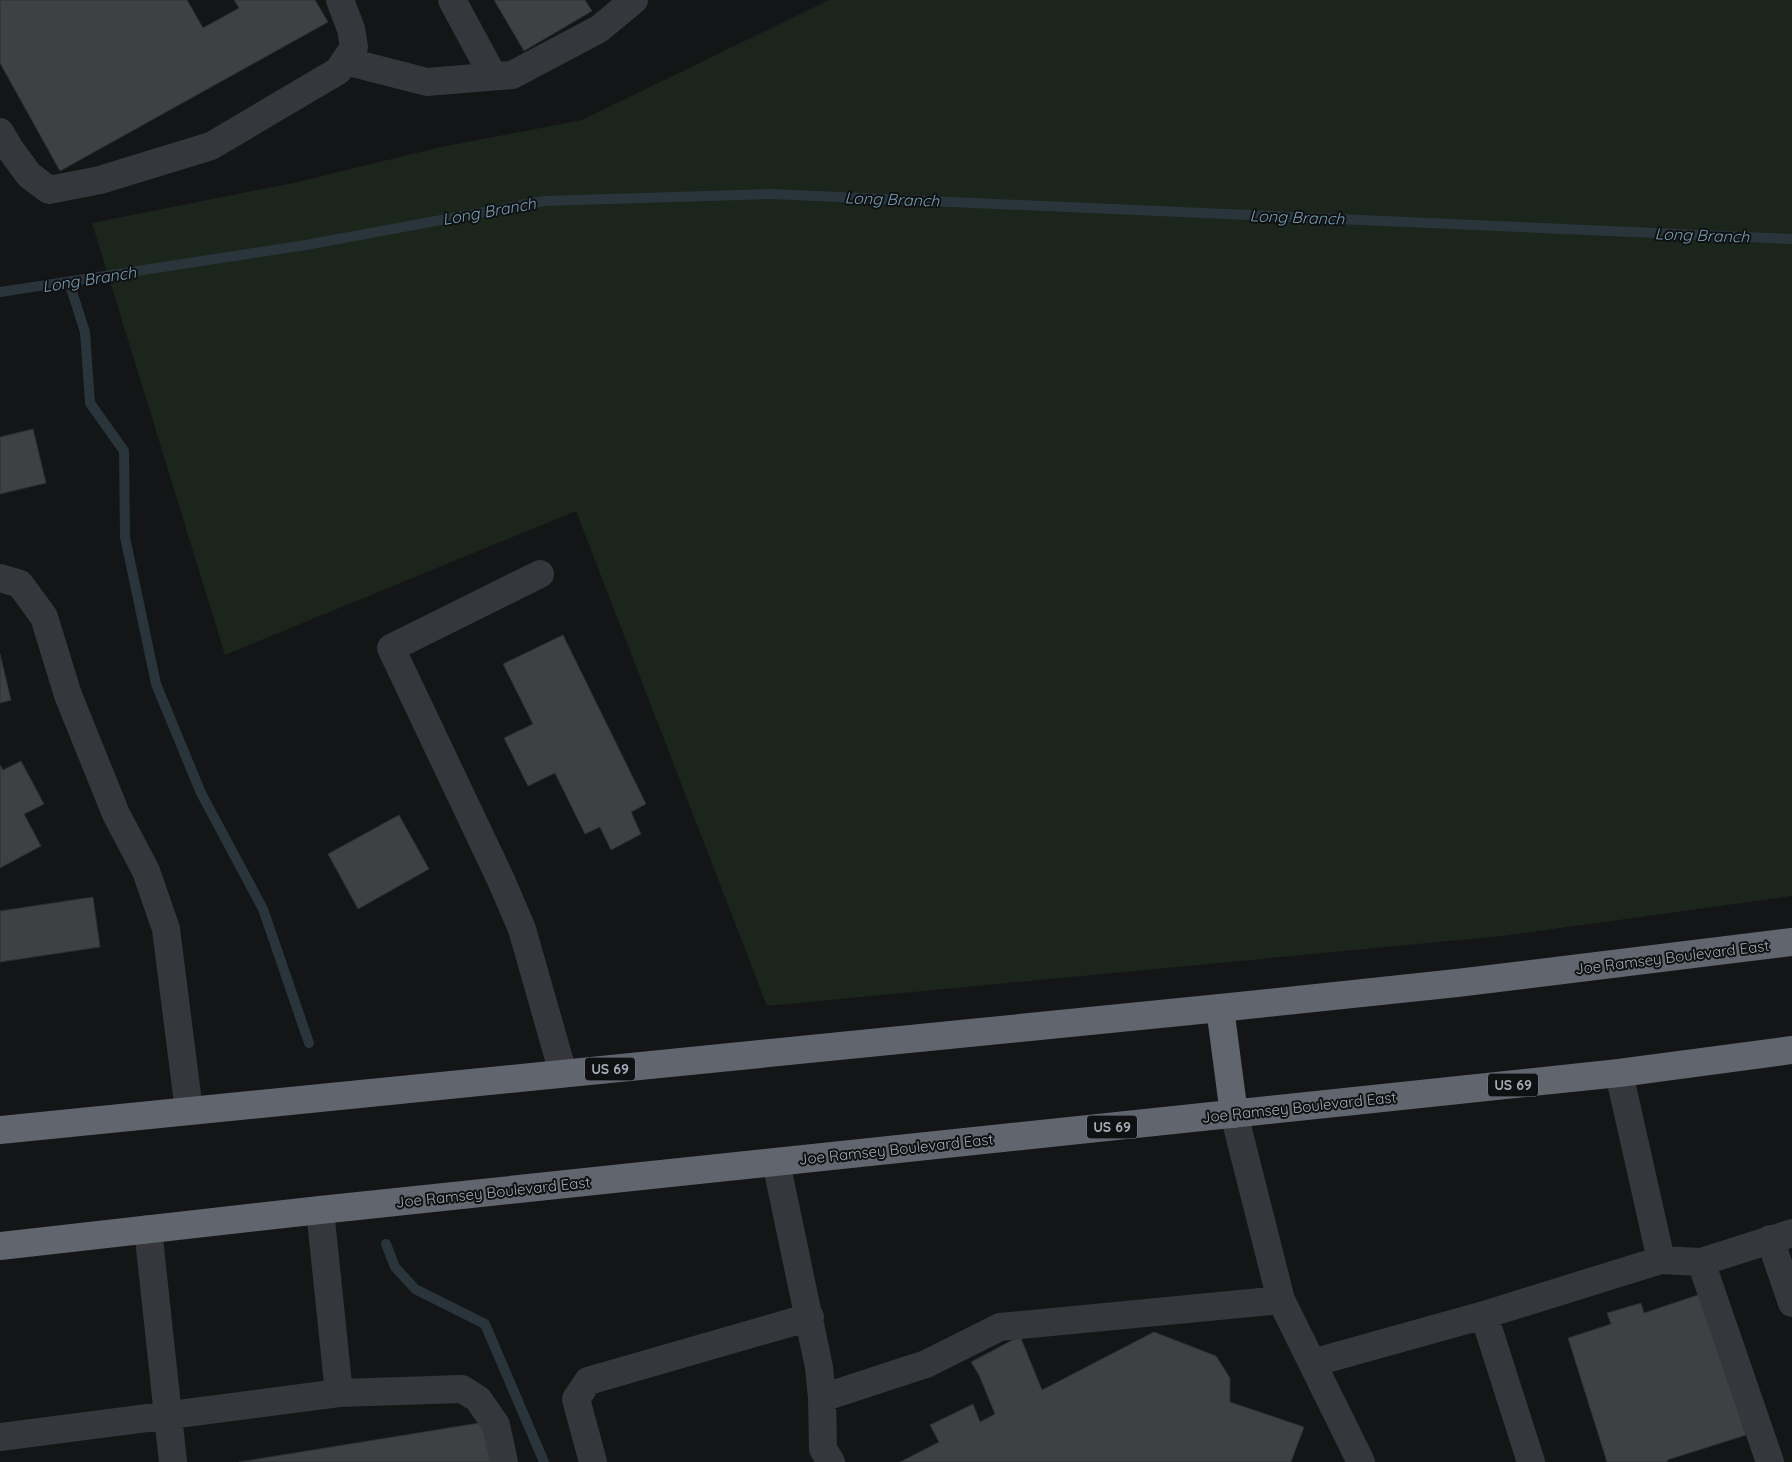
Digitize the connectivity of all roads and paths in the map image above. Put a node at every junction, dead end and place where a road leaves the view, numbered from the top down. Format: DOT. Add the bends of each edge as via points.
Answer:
graph roads {
  1 [pos="340,0"];
  2 [pos="452,0"];
  3 [pos="634,0"];
  4 [pos="345,61"];
  5 [pos="493,76"];
  6 [pos="0,132"];
  7 [pos="540,574"];
  8 [pos="0,578"];
  9 [pos="1792,942"];
  10 [pos="1220,1008"];
  11 [pos="1792,1050"];
  12 [pos="563,1073"];
  13 [pos="1619,1074"];
  14 [pos="189,1111"];
  15 [pos="1234,1114"];
  16 [pos="0,1130"];
  17 [pos="776,1162"];
  18 [pos="320,1210"];
  19 [pos="148,1230"];
  20 [pos="1781,1236"];
  21 [pos="0,1246"];
  22 [pos="1661,1260"];
  23 [pos="1702,1262"];
  24 [pos="1281,1300"];
  25 [pos="1792,1303"];
  26 [pos="1484,1315"];
  27 [pos="810,1317"];
  28 [pos="1312,1363"];
  29 [pos="339,1392"];
  30 [pos="822,1398"];
  31 [pos="168,1415"];
  32 [pos="0,1437"];
  33 [pos="173,1462"];
  34 [pos="504,1462"];
  35 [pos="593,1462"];
  36 [pos="830,1462"];
  37 [pos="1361,1462"];
  38 [pos="1531,1462"];
  39 [pos="1770,1462"];
  1 -- 4 [label="street" via="351,28 354,47"];
  2 -- 5 [label="street"];
  3 -- 5 [label="street" via="599,29 512,75"];
  4 -- 5 [label="street" via="427,82"];
  4 -- 6 [label="street" via="338,71 211,146 100,180 49,190 29,175"];
  7 -- 12 [label="street" via="391,648 522,929"];
  8 -- 14 [label="street" via="20,584 44,616 68,695 116,814 146,871 166,929"];
  9 -- 10 [label="highway, Joe Ramsey Boulevard East / US 69"];
  10 -- 12 [label="highway, Joe Ramsey Boulevard East / US 69"];
  10 -- 15 [label="highway"];
  11 -- 13 [label="highway, Joe Ramsey Boulevard East / US 69"];
  12 -- 14 [label="highway, Joe Ramsey Boulevard East / US 69"];
  13 -- 15 [label="highway, Joe Ramsey Boulevard East / US 69"];
  13 -- 22 [label="street"];
  14 -- 16 [label="highway, Joe Ramsey Boulevard East / US 69"];
  15 -- 17 [label="highway, Joe Ramsey Boulevard East / US 69"];
  15 -- 24 [label="street"];
  17 -- 18 [label="highway, Joe Ramsey Boulevard East / US 69"];
  17 -- 27 [label="street"];
  18 -- 19 [label="highway, Joe Ramsey Boulevard East / US 69"];
  18 -- 29 [label="street"];
  19 -- 21 [label="highway, Joe Ramsey Boulevard East / US 69"];
  19 -- 31 [label="street"];
  20 -- 23 [label="street"];
  20 -- 25 [label="street"];
  22 -- 23 [label="street"];
  22 -- 26 [label="street"];
  23 -- 39 [label="street"];
  24 -- 28 [label="street"];
  24 -- 30 [label="street" via="1000,1327 926,1364"];
  26 -- 28 [label="street"];
  26 -- 38 [label="street"];
  27 -- 30 [label="street"];
  27 -- 35 [label="street" via="588,1381 576,1399"];
  28 -- 37 [label="street"];
  29 -- 31 [label="street"];
  29 -- 34 [label="street" via="462,1389 478,1399 496,1425"];
  30 -- 36 [label="street" via="824,1449"];
  31 -- 32 [label="street"];
  31 -- 33 [label="street"];
}
